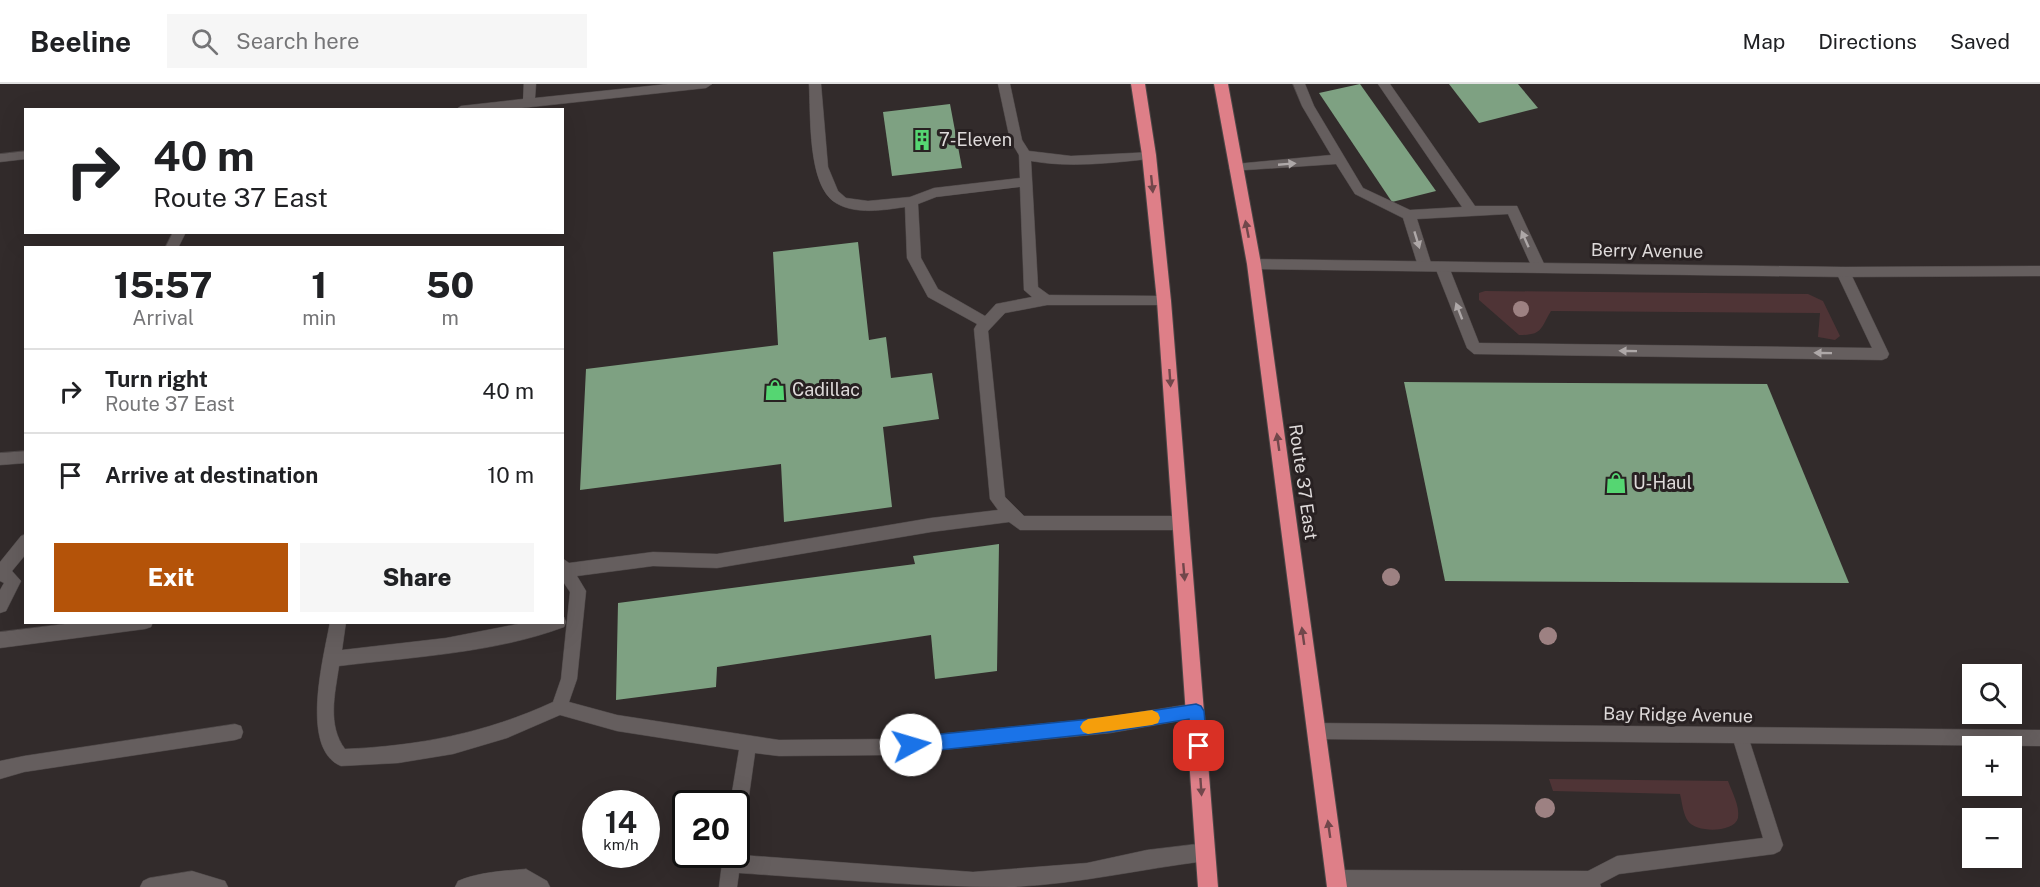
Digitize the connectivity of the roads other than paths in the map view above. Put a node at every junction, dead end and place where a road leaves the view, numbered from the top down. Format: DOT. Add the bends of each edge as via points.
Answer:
graph roads {
  1 [pos="530,84"];
  2 [pos="706,84"];
  3 [pos="815,84"];
  4 [pos="1004,84"];
  5 [pos="1138,84"];
  6 [pos="1221,84"];
  7 [pos="1299,84"];
  8 [pos="1384,84"];
  9 [pos="529,102"];
  10 [pos="478,108"];
  11 [pos="24,155"];
  12 [pos="1025,155"];
  13 [pos="1149,155"];
  14 [pos="0,158"];
  15 [pos="1340,159"];
  16 [pos="1235,168"];
  17 [pos="1027,182"];
  18 [pos="911,202"];
  19 [pos="1471,211"];
  20 [pos="1409,215"];
  21 [pos="1254,264"];
  22 [pos="1425,266"];
  23 [pos="1442,267"];
  24 [pos="1539,268"];
  25 [pos="2040,271"];
  26 [pos="1843,272"];
  27 [pos="1047,300"];
  28 [pos="1164,301"];
  29 [pos="987,323"];
  30 [pos="24,457"];
  31 [pos="0,459"];
  32 [pos="1012,515"];
  33 [pos="1179,523"];
  34 [pos="24,543"];
  35 [pos="564,568"];
  36 [pos="1,572"];
  37 [pos="0,606"];
  38 [pos="570,619"];
  39 [pos="129,624"];
  40 [pos="338,624"];
  41 [pos="551,624"];
  42 [pos="0,640"];
  43 [pos="332,659"];
  44 [pos="559,708"];
  45 [pos="1196,711"];
  46 [pos="1316,731"];
  47 [pos="235,732"];
  48 [pos="1740,735"];
  49 [pos="2040,738"];
  50 [pos="747,744"];
  51 [pos="0,770"];
  52 [pos="741,790"];
  53 [pos="1206,852"];
  54 [pos="750,861"];
  55 [pos="731,868"];
  56 [pos="1337,883"];
  57 [pos="1591,884"];
  58 [pos="148,887"];
  59 [pos="219,887"];
  60 [pos="464,887"];
  61 [pos="541,887"];
  62 [pos="728,887"];
  63 [pos="1208,887"];
  1 -- 9 [label="street"];
  2 -- 9 [label="street"];
  3 -- 18 [label="street" via="823,173 829,189 840,201 865,205"];
  4 -- 12 [label="street" via="1016,140"];
  5 -- 13 [label="highway"];
  6 -- 16 [label="highway, Route 37 East"];
  7 -- 15 [label="street"];
  8 -- 19 [label="street"];
  9 -- 10 [label="street"];
  11 -- 14 [label="street"];
  12 -- 13 [label="street" via="1078,161"];
  12 -- 17 [label="street"];
  13 -- 28 [label="highway, one-way"];
  16 -- 15 [label="street, one-way"];
  15 -- 20 [label="street" via="1359,190"];
  21 -- 16 [label="highway, Route 37 East, one-way"];
  17 -- 18 [label="street" via="934,193"];
  17 -- 27 [label="street" via="1031,290"];
  18 -- 29 [label="street" via="914,258 933,293"];
  19 -- 20 [label="street"];
  24 -- 19 [label="street, one-way" via="1512,209"];
  20 -- 22 [label="street, one-way"];
  21 -- 22 [label="street, Berry Avenue"];
  46 -- 21 [label="highway, Route 37 East, one-way"];
  22 -- 23 [label="street, Berry Avenue"];
  23 -- 24 [label="street, Berry Avenue"];
  26 -- 23 [label="street, one-way" via="1882,354 1474,348"];
  24 -- 26 [label="street, Berry Avenue"];
  25 -- 26 [label="street, Berry Avenue"];
  27 -- 28 [label="street"];
  27 -- 29 [label="street" via="1001,308"];
  28 -- 33 [label="highway, one-way"];
  29 -- 32 [label="street" via="981,329 998,500"];
  30 -- 31 [label="street"];
  32 -- 33 [label="street" via="1020,523"];
  32 -- 35 [label="street" via="717,561 653,559"];
  33 -- 45 [label="highway, one-way"];
  34 -- 36 [label="street"];
  35 -- 38 [label="street" via="578,591"];
  36 -- 37 [label="street" via="13,581"];
  38 -- 44 [label="street" via="569,679"];
  39 -- 42 [label="street"];
  40 -- 43 [label="street"];
  41 -- 43 [label="street" via="449,646"];
  43 -- 44 [label="street" via="324,710 330,742 341,759 454,747 527,724"];
  44 -- 50 [label="street" via="617,723"];
  45 -- 50 [label="street" via="1110,725 889,747 779,748"];
  45 -- 53 [label="highway, one-way"];
  46 -- 48 [label="street, Bay Ridge Avenue"];
  56 -- 46 [label="highway, Route 37 East, one-way"];
  47 -- 51 [label="street"];
  48 -- 49 [label="street, Bay Ridge Avenue"];
  48 -- 57 [label="street" via="1774,845 1617,865"];
  50 -- 52 [label="street"];
  53 -- 54 [label="street" via="1087,872 973,881"];
  53 -- 63 [label="highway"];
  55 -- 62 [label="street"];
  56 -- 57 [label="street"];
  58 -- 59 [label="street" via="192,880"];
  60 -- 61 [label="street" via="526,878"];
}
